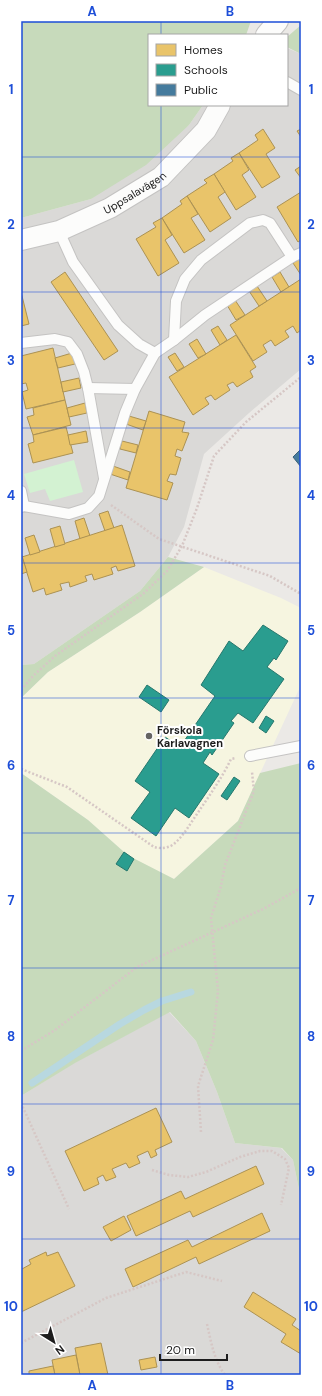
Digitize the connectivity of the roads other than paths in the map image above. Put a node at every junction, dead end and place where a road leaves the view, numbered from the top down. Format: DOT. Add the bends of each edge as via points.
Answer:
graph roads {
  1 [pos="278,21"];
  2 [pos="267,34"];
  3 [pos="288,83"];
  4 [pos="301,90"];
  5 [pos="219,106"];
  6 [pos="59,231"];
  7 [pos="21,240"];
  8 [pos="296,255"];
  9 [pos="174,340"];
  10 [pos="21,343"];
  11 [pos="155,353"];
  12 [pos="88,388"];
  13 [pos="135,389"];
  14 [pos="104,481"];
  15 [pos="21,491"];
  16 [pos="23,506"];
  17 [pos="301,746"];
  18 [pos="250,756"];
  1 -- 2 [label="street"];
  3 -- 4 [label="lane"];
  5 -- 6 [label="street, Uppsalavägen" via="206,130 161,177 110,208"];
  6 -- 7 [label="street, Uppsalavägen"];
  6 -- 11 [label="lane" via="73,262 118,325 139,344"];
  8 -- 9 [label="lane" via="205,315"];
  8 -- 9 [label="lane" via="270,223 263,220 250,223 201,260 185,279 176,301"];
  9 -- 11 [label="lane"];
  10 -- 12 [label="lane" via="55,339 68,342 77,354"];
  11 -- 13 [label="lane"];
  12 -- 13 [label="lane"];
  12 -- 14 [label="lane"];
  13 -- 14 [label="lane"];
  14 -- 16 [label="lane" via="99,496 88,508 69,514"];
  15 -- 16 [label="lane"];
  17 -- 18 [label="lane"];
}
